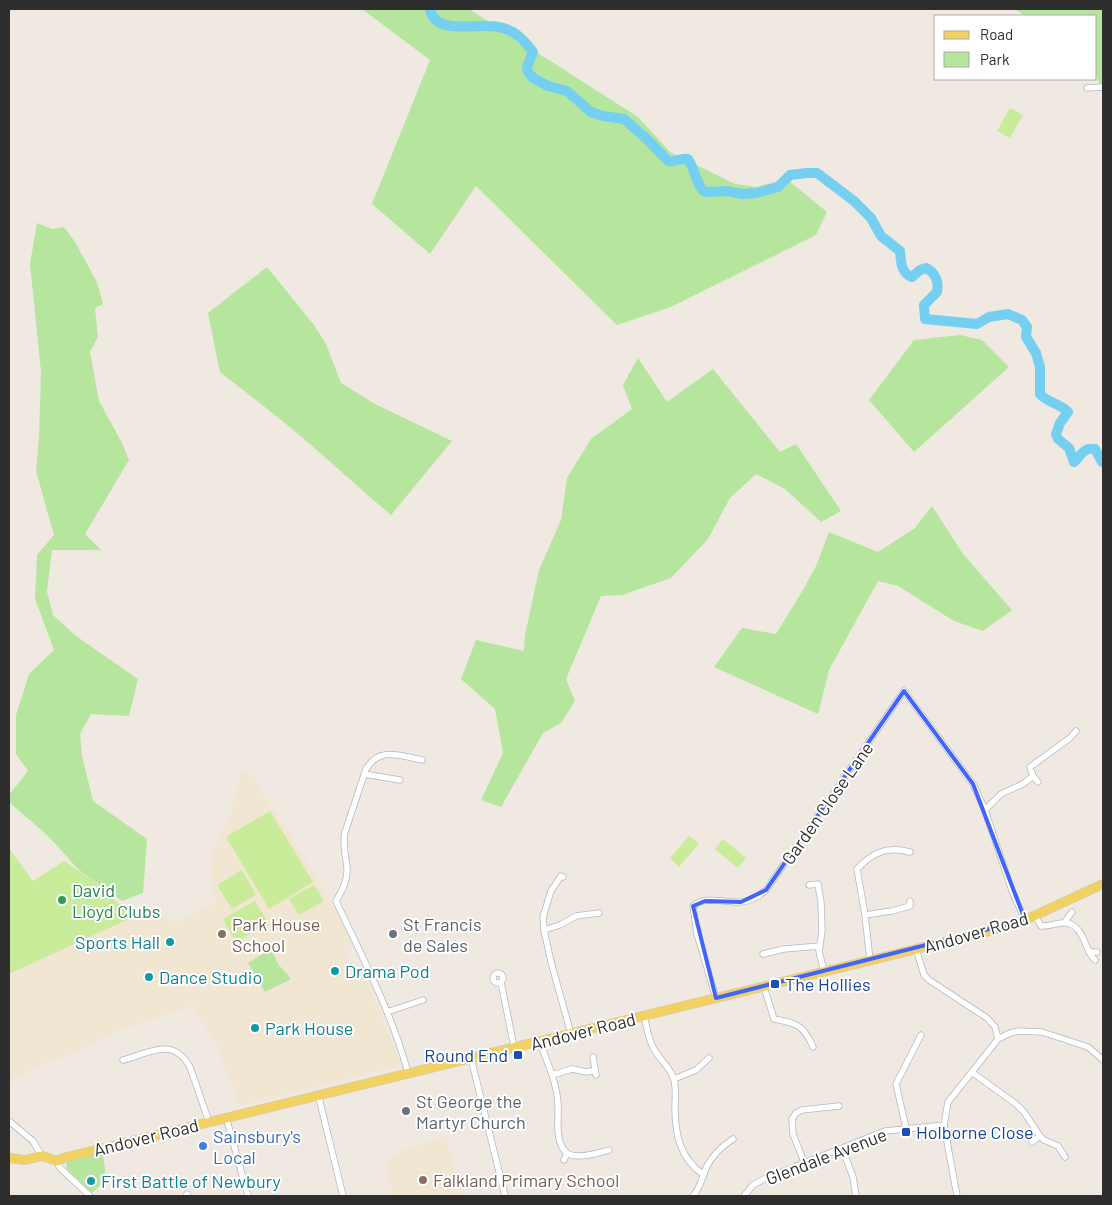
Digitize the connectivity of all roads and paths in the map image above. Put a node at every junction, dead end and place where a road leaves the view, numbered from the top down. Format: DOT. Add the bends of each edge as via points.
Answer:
graph roads {
  1 [pos="1103,87"];
  2 [pos="1087,88"];
  3 [pos="1076,731"];
  4 [pos="422,760"];
  5 [pos="364,774"];
  6 [pos="1033,776"];
  7 [pos="400,780"];
  8 [pos="1038,782"];
  9 [pos="985,810"];
  10 [pos="910,852"];
  11 [pos="563,877"];
  12 [pos="1103,884"];
  13 [pos="809,885"];
  14 [pos="910,900"];
  15 [pos="1072,912"];
  16 [pos="598,913"];
  17 [pos="865,915"];
  18 [pos="1034,915"];
  19 [pos="1024,920"];
  20 [pos="1064,922"];
  21 [pos="544,930"];
  22 [pos="820,946"];
  23 [pos="916,949"];
  24 [pos="1088,952"];
  25 [pos="1097,952"];
  26 [pos="763,954"];
  27 [pos="870,960"];
  28 [pos="1095,960"];
  29 [pos="824,972"];
  30 [pos="501,982"];
  31 [pos="764,986"];
  32 [pos="716,998"];
  33 [pos="423,1000"];
  34 [pos="387,1012"];
  35 [pos="644,1016"];
  36 [pos="571,1034"];
  37 [pos="921,1035"];
  38 [pos="998,1040"];
  39 [pos="539,1041"];
  40 [pos="813,1046"];
  41 [pos="514,1048"];
  42 [pos="594,1057"];
  43 [pos="471,1058"];
  44 [pos="709,1058"];
  45 [pos="123,1060"];
  46 [pos="1103,1060"];
  47 [pos="408,1073"];
  48 [pos="973,1073"];
  49 [pos="552,1075"];
  50 [pos="674,1079"];
  51 [pos="318,1094"];
  52 [pos="835,1109"];
  53 [pos="226,1118"];
  54 [pos="9,1121"];
  55 [pos="209,1122"];
  56 [pos="944,1125"];
  57 [pos="906,1128"];
  58 [pos="1040,1136"];
  59 [pos="732,1139"];
  60 [pos="1032,1142"];
  61 [pos="842,1148"];
  62 [pos="609,1150"];
  63 [pos="567,1153"];
  64 [pos="42,1156"];
  65 [pos="1065,1157"];
  66 [pos="9,1158"];
  67 [pos="564,1160"];
  68 [pos="58,1161"];
  69 [pos="804,1162"];
  70 [pos="704,1175"];
  71 [pos="90,1196"];
  72 [pos="248,1196"];
  73 [pos="343,1196"];
  74 [pos="505,1196"];
  75 [pos="694,1196"];
  76 [pos="744,1196"];
  77 [pos="856,1196"];
  78 [pos="957,1196"];
  1 -- 2 [label="street"];
  3 -- 6 [label="street" via="1030,766"];
  4 -- 5 [label="street" via="386,754 371,761"];
  5 -- 7 [label="street"];
  5 -- 34 [label="street" via="345,832 347,874 336,901"];
  6 -- 8 [label="street"];
  6 -- 9 [label="street" via="1001,794"];
  9 -- 19 [label="street, Garden Close Lane"];
  9 -- 32 [label="street, Garden Close Lane" via="973,784 904,691 766,890 741,902 706,901 693,906 697,934"];
  10 -- 17 [label="street" via="899,849 877,853 867,858 857,870"];
  11 -- 21 [label="street" via="546,903"];
  12 -- 18 [label="main road, Andover Road"];
  13 -- 22 [label="street" via="818,884 822,902"];
  14 -- 17 [label="street" via="910,906 902,909"];
  15 -- 20 [label="street"];
  16 -- 21 [label="street" via="576,916"];
  17 -- 27 [label="street"];
  18 -- 19 [label="main road, Andover Road"];
  18 -- 20 [label="street" via="1041,926"];
  19 -- 23 [label="main road, Andover Road"];
  20 -- 24 [label="street" via="1077,928"];
  21 -- 36 [label="street"];
  22 -- 26 [label="street"];
  22 -- 29 [label="street"];
  23 -- 27 [label="main road, Andover Road"];
  23 -- 38 [label="street" via="924,975 987,1018 995,1027"];
  24 -- 25 [label="street"];
  24 -- 28 [label="street"];
  27 -- 29 [label="main road, Andover Road"];
  29 -- 31 [label="main road, Andover Road"];
  30 -- 41 [label="street"];
  31 -- 32 [label="main road, Andover Road"];
  31 -- 40 [label="street" via="773,1022 800,1025"];
  32 -- 35 [label="main road, Andover Road"];
  33 -- 34 [label="street"];
  34 -- 47 [label="street"];
  35 -- 36 [label="main road, Andover Road"];
  35 -- 50 [label="street" via="654,1050"];
  36 -- 39 [label="main road, Andover Road"];
  37 -- 57 [label="street" via="896,1084"];
  38 -- 46 [label="street" via="1019,1031 1042,1032 1088,1047"];
  38 -- 48 [label="street"];
  39 -- 41 [label="main road, Andover Road"];
  39 -- 49 [label="street"];
  41 -- 43 [label="main road, Andover Road"];
  42 -- 49 [label="street" via="596,1072 572,1070"];
  43 -- 47 [label="main road, Andover Road"];
  43 -- 74 [label="street"];
  44 -- 50 [label="street" via="696,1070"];
  45 -- 55 [label="street" via="163,1048 177,1050 187,1060"];
  47 -- 51 [label="main road, Andover Road"];
  48 -- 56 [label="street" via="948,1102"];
  48 -- 58 [label="street" via="1016,1104"];
  49 -- 63 [label="street" via="561,1143"];
  50 -- 70 [label="street" via="681,1149"];
  51 -- 53 [label="main road, Andover Road"];
  51 -- 73 [label="street"];
  52 -- 69 [label="street" via="802,1110 792,1119 793,1134"];
  53 -- 55 [label="main road, Andover Road"];
  53 -- 72 [label="street"];
  54 -- 64 [label="street" via="31,1139"];
  55 -- 68 [label="main road, Andover Road"];
  56 -- 57 [label="street, Glendale Avenue"];
  56 -- 78 [label="street"];
  57 -- 61 [label="street, Glendale Avenue" via="885,1131"];
  58 -- 60 [label="street"];
  58 -- 65 [label="street" via="1058,1146"];
  59 -- 70 [label="street" via="716,1153"];
  61 -- 69 [label="street, Glendale Avenue"];
  61 -- 77 [label="street"];
  62 -- 63 [label="street" via="584,1156"];
  63 -- 67 [label="street"];
  64 -- 66 [label="main road" via="25,1160"];
  64 -- 68 [label="main road"];
  68 -- 71 [label="street" via="60,1167"];
  69 -- 76 [label="street, Glendale Avenue" via="757,1182"];
  70 -- 75 [label="street"];
}
